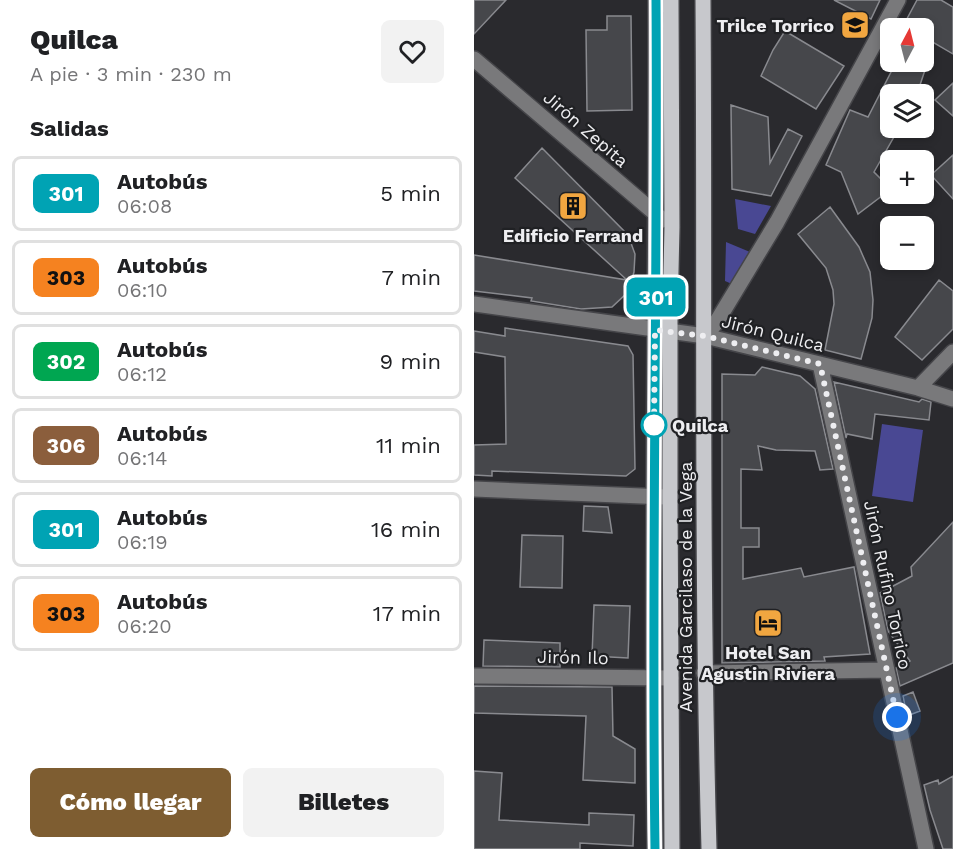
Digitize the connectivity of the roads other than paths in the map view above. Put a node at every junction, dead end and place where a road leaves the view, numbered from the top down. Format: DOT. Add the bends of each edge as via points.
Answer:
graph roads {
  1 [pos="656,0"];
  2 [pos="671,0"];
  3 [pos="703,0"];
  4 [pos="898,0"];
  5 [pos="474,59"];
  6 [pos="657,216"];
  7 [pos="672,228"];
  8 [pos="474,304"];
  9 [pos="662,330"];
  10 [pos="705,336"];
  11 [pos="953,352"];
  12 [pos="820,364"];
  13 [pos="918,388"];
  14 [pos="953,399"];
  15 [pos="474,489"];
  16 [pos="653,497"];
  17 [pos="670,497"];
  18 [pos="887,670"];
  19 [pos="704,673"];
  20 [pos="474,676"];
  21 [pos="653,677"];
  22 [pos="671,678"];
  23 [pos="655,849"];
  24 [pos="672,849"];
  25 [pos="709,849"];
  26 [pos="926,849"];
  1 -- 6 [label="main road, Avenida Garcilaso de la Vega"];
  2 -- 7 [label="main road, Avenida Garcilaso de la Vega"];
  3 -- 10 [label="main road, Avenida Garcilaso de la Vega"];
  4 -- 10 [label="street" via="777,222"];
  5 -- 6 [label="street, Jirón Zepita"];
  6 -- 7 [label="street, Jirón Zepita"];
  6 -- 9 [label="main road, Avenida Garcilaso de la Vega"];
  7 -- 9 [label="main road, Avenida Garcilaso de la Vega"];
  8 -- 9 [label="street, Jirón Quilca"];
  9 -- 10 [label="street, Jirón Quilca"];
  9 -- 16 [label="main road, Avenida Garcilaso de la Vega"];
  9 -- 17 [label="main road, Avenida Garcilaso de la Vega"];
  10 -- 12 [label="street, Jirón Quilca"];
  10 -- 19 [label="main road, Avenida Garcilaso de la Vega"];
  11 -- 13 [label="street"];
  12 -- 13 [label="street, Jirón Quilca"];
  12 -- 18 [label="street, Jirón Rufino Torrico"];
  13 -- 14 [label="street, Jirón Quilca"];
  15 -- 16 [label="street"];
  16 -- 17 [label="street"];
  16 -- 21 [label="main road, Avenida Garcilaso de la Vega"];
  17 -- 22 [label="main road, Avenida Garcilaso de la Vega"];
  18 -- 19 [label="street"];
  18 -- 26 [label="street, Jirón Rufino Torrico"];
  19 -- 25 [label="main road, Avenida Garcilaso de la Vega"];
  20 -- 21 [label="street, Jirón Ilo"];
  21 -- 22 [label="street, Jirón Ilo"];
  21 -- 23 [label="main road, Avenida Garcilaso de la Vega"];
  22 -- 24 [label="main road, Avenida Garcilaso de la Vega"];
}
